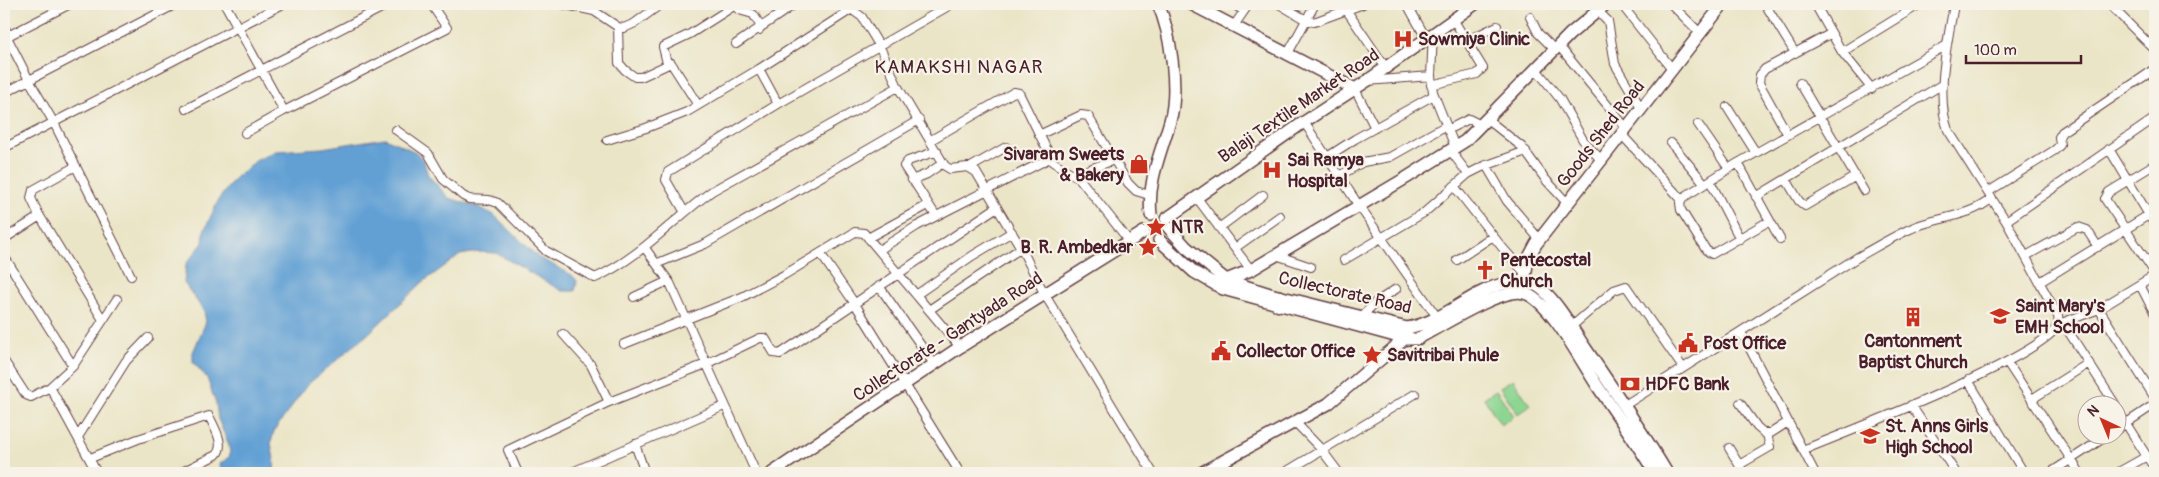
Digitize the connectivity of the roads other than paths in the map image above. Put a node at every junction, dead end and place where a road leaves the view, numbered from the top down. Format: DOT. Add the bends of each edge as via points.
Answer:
graph roads {
  1 [pos="70,4"];
  2 [pos="176,4"];
  3 [pos="225,4"];
  4 [pos="283,4"];
  5 [pos="389,4"];
  6 [pos="431,4"];
  7 [pos="562,4"];
  8 [pos="661,4"];
  9 [pos="736,4"];
  10 [pos="795,4"];
  11 [pos="844,4"];
  12 [pos="952,4"];
  13 [pos="1158,4"];
  14 [pos="1191,4"];
  15 [pos="1233,4"];
  16 [pos="1249,4"];
  17 [pos="1279,4"];
  18 [pos="1314,4"];
  19 [pos="1363,4"];
  20 [pos="1408,4"];
  21 [pos="1475,4"];
  22 [pos="1621,4"];
  23 [pos="1671,4"];
  24 [pos="1723,4"];
  25 [pos="1765,4"];
  26 [pos="1815,4"];
  27 [pos="1920,4"];
  28 [pos="1954,4"];
  29 [pos="2109,4"];
  30 [pos="1598,6"];
  31 [pos="595,7"];
  32 [pos="852,9"];
  33 [pos="1244,11"];
  34 [pos="1347,11"];
  35 [pos="1530,17"];
  36 [pos="1453,19"];
  37 [pos="1306,20"];
  38 [pos="4,26"];
  39 [pos="1497,26"];
  40 [pos="239,27"];
  41 [pos="618,27"];
  42 [pos="1233,27"];
  43 [pos="758,30"];
  44 [pos="1701,34"];
  45 [pos="1830,34"];
  46 [pos="1430,36"];
  47 [pos="7,37"];
  48 [pos="1468,40"];
  49 [pos="736,44"];
  50 [pos="879,45"];
  51 [pos="1947,45"];
  52 [pos="1557,48"];
  53 [pos="2155,49"];
  54 [pos="1842,52"];
  55 [pos="1795,53"];
  56 [pos="1286,54"];
  57 [pos="667,63"];
  58 [pos="1386,68"];
  59 [pos="759,69"];
  60 [pos="1536,69"];
  61 [pos="2155,69"];
  62 [pos="1673,70"];
  63 [pos="262,71"];
  64 [pos="1431,76"];
  65 [pos="28,80"];
  66 [pos="1368,81"];
  67 [pos="1800,83"];
  68 [pos="1944,84"];
  69 [pos="1431,85"];
  70 [pos="898,87"];
  71 [pos="1356,89"];
  72 [pos="1872,90"];
  73 [pos="4,93"];
  74 [pos="1434,95"];
  75 [pos="778,104"];
  76 [pos="698,105"];
  77 [pos="1727,107"];
  78 [pos="186,110"];
  79 [pos="1642,110"];
  80 [pos="284,111"];
  81 [pos="1820,117"];
  82 [pos="2155,118"];
  83 [pos="919,120"];
  84 [pos="1304,122"];
  85 [pos="1484,122"];
  86 [pos="54,123"];
  87 [pos="1698,124"];
  88 [pos="1375,128"];
  89 [pos="1446,128"];
  90 [pos="396,130"];
  91 [pos="1625,132"];
  92 [pos="245,133"];
  93 [pos="1039,135"];
  94 [pos="1788,135"];
  95 [pos="607,140"];
  96 [pos="931,140"];
  97 [pos="1671,143"];
  98 [pos="1006,147"];
  99 [pos="1838,147"];
  100 [pos="4,148"];
  101 [pos="1453,148"];
  102 [pos="2109,149"];
  103 [pos="937,151"];
  104 [pos="1526,151"];
  105 [pos="1756,153"];
  106 [pos="1327,157"];
  107 [pos="1050,158"];
  108 [pos="1114,160"];
  109 [pos="1602,161"];
  110 [pos="943,163"];
  111 [pos="1738,163"];
  112 [pos="2155,164"];
  113 [pos="1486,165"];
  114 [pos="76,166"];
  115 [pos="971,167"];
  116 [pos="1728,169"];
  117 [pos="1468,174"];
  118 [pos="1074,175"];
  119 [pos="1340,176"];
  120 [pos="1856,176"];
  121 [pos="1786,178"];
  122 [pos="912,180"];
  123 [pos="2128,181"];
  124 [pos="1707,182"];
  125 [pos="1454,186"];
  126 [pos="986,189"];
  127 [pos="1864,191"];
  128 [pos="1264,195"];
  129 [pos="1990,195"];
  130 [pos="1149,196"];
  131 [pos="1756,196"];
  132 [pos="1197,198"];
  133 [pos="1682,200"];
  134 [pos="1568,204"];
  135 [pos="928,205"];
  136 [pos="997,206"];
  137 [pos="1359,206"];
  138 [pos="684,211"];
  139 [pos="38,213"];
  140 [pos="2152,213"];
  141 [pos="1151,215"];
  142 [pos="936,216"];
  143 [pos="1280,216"];
  144 [pos="1769,221"];
  145 [pos="2006,221"];
  146 [pos="1167,223"];
  147 [pos="2155,225"];
  148 [pos="1219,228"];
  149 [pos="2125,230"];
  150 [pos="1012,232"];
  151 [pos="1144,232"];
  152 [pos="1493,236"];
  153 [pos="868,238"];
  154 [pos="1381,238"];
  155 [pos="1740,238"];
  156 [pos="4,239"];
  157 [pos="1780,239"];
  158 [pos="1159,240"];
  159 [pos="1540,240"];
  160 [pos="1130,242"];
  161 [pos="1186,247"];
  162 [pos="2098,247"];
  163 [pos="645,248"];
  164 [pos="1021,248"];
  165 [pos="1235,248"];
  166 [pos="879,250"];
  167 [pos="820,253"];
  168 [pos="1276,255"];
  169 [pos="4,256"];
  170 [pos="2026,256"];
  171 [pos="1178,258"];
  172 [pos="1344,260"];
  173 [pos="1456,260"];
  174 [pos="658,263"];
  175 [pos="1310,267"];
  176 [pos="1251,270"];
  177 [pos="897,273"];
  178 [pos="2155,274"];
  179 [pos="131,276"];
  180 [pos="1226,280"];
  181 [pos="668,281"];
  182 [pos="1524,282"];
  183 [pos="2040,282"];
  184 [pos="2140,285"];
  185 [pos="879,286"];
  186 [pos="1396,289"];
  187 [pos="916,295"];
  188 [pos="1045,295"];
  189 [pos="634,296"];
  190 [pos="117,299"];
  191 [pos="1279,301"];
  192 [pos="855,304"];
  193 [pos="2100,309"];
  194 [pos="929,310"];
  195 [pos="2155,314"];
  196 [pos="1361,317"];
  197 [pos="1437,317"];
  198 [pos="103,320"];
  199 [pos="685,320"];
  200 [pos="2061,324"];
  201 [pos="1415,327"];
  202 [pos="1572,327"];
  203 [pos="1741,332"];
  204 [pos="564,334"];
  205 [pos="148,338"];
  206 [pos="1406,340"];
  207 [pos="624,344"];
  208 [pos="960,347"];
  209 [pos="4,361"];
  210 [pos="2007,362"];
  211 [pos="2088,363"];
  212 [pos="706,364"];
  213 [pos="934,364"];
  214 [pos="73,366"];
  215 [pos="1683,368"];
  216 [pos="1968,380"];
  217 [pos="903,384"];
  218 [pos="50,387"];
  219 [pos="1415,394"];
  220 [pos="2108,394"];
  221 [pos="2155,398"];
  222 [pos="2032,400"];
  223 [pos="609,402"];
  224 [pos="1740,403"];
  225 [pos="2155,404"];
  226 [pos="1625,405"];
  227 [pos="1912,405"];
  228 [pos="724,406"];
  229 [pos="1295,422"];
  230 [pos="1788,422"];
  231 [pos="2127,424"];
  232 [pos="1768,434"];
  233 [pos="78,438"];
  234 [pos="635,444"];
  235 [pos="2095,444"];
  236 [pos="1729,448"];
  237 [pos="1322,449"];
  238 [pos="1803,450"];
  239 [pos="2147,456"];
  240 [pos="94,457"];
  241 [pos="2071,460"];
  242 [pos="1740,465"];
  243 [pos="2155,469"];
  244 [pos="98,473"];
  245 [pos="180,473"];
  246 [pos="518,473"];
  247 [pos="570,473"];
  248 [pos="645,473"];
  249 [pos="756,473"];
  250 [pos="772,473"];
  251 [pos="960,473"];
  252 [pos="1153,473"];
  253 [pos="1201,473"];
  254 [pos="1284,473"];
  255 [pos="1339,473"];
  256 [pos="1655,473"];
  257 [pos="1668,473"];
  258 [pos="1744,473"];
  259 [pos="1815,473"];
  260 [pos="1956,473"];
  261 [pos="2024,473"];
  262 [pos="2050,473"];
  263 [pos="2080,473"];
  264 [pos="2118,473"];
  1 -- 47 [label="street"];
  2 -- 65 [label="street"];
  3 -- 40 [label="street"];
  4 -- 40 [label="street"];
  5 -- 63 [label="street"];
  6 -- 80 [label="street" via="447,28"];
  7 -- 31 [label="street"];
  8 -- 41 [label="street" via="635,23"];
  9 -- 43 [label="street" via="739,10 753,14 760,25"];
  9 -- 57 [label="street" via="690,34 663,47"];
  10 -- 43 [label="street"];
  11 -- 32 [label="street"];
  12 -- 50 [label="street"];
  13 -- 130 [label="street" via="1167,34 1173,86 1171,119"];
  14 -- 42 [label="street"];
  15 -- 33 [label="street"];
  16 -- 33 [label="street"];
  17 -- 37 [label="street"];
  18 -- 37 [label="street"];
  19 -- 34 [label="street"];
  20 -- 46 [label="street"];
  21 -- 36 [label="street, Balaji Textile Market Road"];
  22 -- 62 [label="street"];
  23 -- 44 [label="street"];
  24 -- 44 [label="street, Goods Shed Road"];
  25 -- 55 [label="street"];
  26 -- 45 [label="street"];
  27 -- 54 [label="street"];
  28 -- 51 [label="street"];
  29 -- 53 [label="street"];
  30 -- 52 [label="street"];
  30 -- 79 [label="street" via="1608,21 1615,64"];
  31 -- 41 [label="street"];
  32 -- 50 [label="street" via="862,17"];
  32 -- 59 [label="street"];
  33 -- 42 [label="street"];
  34 -- 37 [label="street" via="1314,22"];
  34 -- 58 [label="street"];
  35 -- 52 [label="street" via="1538,33"];
  36 -- 46 [label="street, Balaji Textile Market Road"];
  36 -- 48 [label="street"];
  37 -- 56 [label="street"];
  38 -- 47 [label="street"];
  39 -- 48 [label="street"];
  40 -- 63 [label="street"];
  40 -- 86 [label="street"];
  41 -- 57 [label="street" via="618,63 625,70 641,77"];
  42 -- 56 [label="street"];
  43 -- 49 [label="street"];
  44 -- 62 [label="street, Goods Shed Road"];
  45 -- 54 [label="street"];
  45 -- 55 [label="street"];
  46 -- 58 [label="street, Balaji Textile Market Road"];
  46 -- 64 [label="street"];
  47 -- 65 [label="street"];
  48 -- 69 [label="street" via="1481,61 1482,70 1464,78"];
  50 -- 70 [label="street"];
  50 -- 75 [label="street"];
  51 -- 68 [label="street"];
  51 -- 72 [label="street"];
  52 -- 60 [label="street"];
  52 -- 91 [label="street"];
  54 -- 72 [label="street"];
  55 -- 94 [label="street" via="1765,69 1759,79"];
  56 -- 71 [label="street"];
  57 -- 76 [label="street" via="673,64"];
  58 -- 66 [label="street, Balaji Textile Market Road"];
  59 -- 75 [label="street"];
  59 -- 76 [label="street"];
  60 -- 85 [label="street"];
  60 -- 109 [label="street" via="1560,100 1582,140"];
  61 -- 129 [label="street" via="2062,132 2060,145 2055,150"];
  62 -- 79 [label="street, Goods Shed Road"];
  63 -- 78 [label="street"];
  63 -- 80 [label="street"];
  64 -- 66 [label="street"];
  64 -- 69 [label="street"];
  65 -- 73 [label="street"];
  65 -- 86 [label="street"];
  66 -- 71 [label="street, Balaji Textile Market Road"];
  67 -- 81 [label="street"];
  68 -- 99 [label="street"];
  68 -- 129 [label="street" via="1944,119 1948,130"];
  69 -- 74 [label="street"];
  70 -- 83 [label="street"];
  70 -- 138 [label="street" via="740,174"];
  71 -- 84 [label="street, Balaji Textile Market Road"];
  71 -- 88 [label="street"];
  72 -- 81 [label="street"];
  74 -- 88 [label="street"];
  74 -- 89 [label="street"];
  75 -- 138 [label="street" via="668,172 666,180"];
  76 -- 95 [label="street" via="646,128"];
  77 -- 105 [label="street"];
  79 -- 91 [label="street, Goods Shed Road"];
  80 -- 92 [label="street"];
  81 -- 94 [label="street"];
  81 -- 99 [label="street"];
  82 -- 102 [label="street"];
  83 -- 96 [label="street"];
  83 -- 174 [label="street" via="705,244"];
  84 -- 106 [label="street"];
  84 -- 132 [label="street, Balaji Textile Market Road"];
  85 -- 89 [label="street" via="1469,119"];
  85 -- 101 [label="street"];
  85 -- 104 [label="street" via="1511,136"];
  86 -- 100 [label="street"];
  86 -- 114 [label="street"];
  87 -- 116 [label="street"];
  88 -- 106 [label="street"];
  89 -- 101 [label="street"];
  89 -- 119 [label="street" via="1390,157 1363,162"];
  90 -- 163 [label="street" via="428,153 443,179 463,196 498,203 546,251 594,278"];
  91 -- 109 [label="street, Goods Shed Road"];
  91 -- 133 [label="street"];
  93 -- 96 [label="street" via="1022,95 1016,92"];
  93 -- 107 [label="street"];
  93 -- 108 [label="street" via="1084,115 1091,119"];
  94 -- 105 [label="street"];
  96 -- 103 [label="street"];
  97 -- 124 [label="street"];
  98 -- 115 [label="street"];
  99 -- 120 [label="street"];
  99 -- 121 [label="street"];
  101 -- 117 [label="street"];
  101 -- 137 [label="street"];
  102 -- 123 [label="street"];
  102 -- 145 [label="street"];
  103 -- 110 [label="street"];
  103 -- 122 [label="street" via="905,163 904,168"];
  104 -- 113 [label="street"];
  104 -- 134 [label="street"];
  105 -- 111 [label="street"];
  106 -- 119 [label="street"];
  107 -- 118 [label="street"];
  107 -- 126 [label="street"];
  108 -- 118 [label="street"];
  108 -- 130 [label="street" via="1131,187"];
  109 -- 134 [label="street, Goods Shed Road"];
  110 -- 115 [label="street" via="950,168"];
  110 -- 122 [label="street"];
  111 -- 116 [label="street"];
  111 -- 131 [label="street"];
  112 -- 123 [label="street"];
  113 -- 117 [label="street"];
  113 -- 159 [label="street" via="1507,201"];
  114 -- 139 [label="street" via="33,190 31,198"];
  114 -- 179 [label="street"];
  115 -- 126 [label="street"];
  116 -- 124 [label="street"];
  117 -- 125 [label="street"];
  118 -- 160 [label="street"];
  119 -- 137 [label="street"];
  120 -- 121 [label="street" via="1805,206 1799,202"];
  120 -- 127 [label="street"];
  121 -- 131 [label="street"];
  122 -- 135 [label="street"];
  123 -- 140 [label="street"];
  123 -- 149 [label="street" via="2109,192 2105,199"];
  124 -- 133 [label="street"];
  124 -- 155 [label="street"];
  125 -- 152 [label="street"];
  125 -- 154 [label="street" via="1426,212"];
  126 -- 136 [label="street"];
  126 -- 142 [label="street"];
  128 -- 148 [label="street"];
  129 -- 145 [label="street"];
  129 -- 203 [label="street" via="1971,212 1918,226 1892,238"];
  130 -- 141 [label="street"];
  131 -- 144 [label="street"];
  132 -- 146 [label="street, Balaji Textile Market Road"];
  132 -- 148 [label="street"];
  133 -- 155 [label="street" via="1681,210 1708,252 1716,253"];
  134 -- 159 [label="street, Goods Shed Road"];
  135 -- 142 [label="street"];
  135 -- 153 [label="street"];
  136 -- 150 [label="street"];
  136 -- 177 [label="street"];
  137 -- 154 [label="street"];
  137 -- 168 [label="street"];
  138 -- 163 [label="street"];
  139 -- 156 [label="street" via="35,220"];
  139 -- 198 [label="street"];
  140 -- 147 [label="street"];
  140 -- 149 [label="street"];
  141 -- 146 [label="street" via="1159,214"];
  141 -- 151 [label="street" via="1143,224"];
  142 -- 166 [label="street"];
  143 -- 165 [label="street"];
  144 -- 155 [label="street"];
  144 -- 157 [label="street"];
  145 -- 170 [label="street"];
  146 -- 158 [label="street" via="1165,235"];
  146 -- 161 [label="street, Collectorate Road"];
  148 -- 165 [label="street"];
  149 -- 162 [label="street"];
  149 -- 178 [label="street"];
  150 -- 164 [label="street"];
  150 -- 187 [label="street"];
  151 -- 158 [label="street, Collectorate Road"];
  151 -- 160 [label="street, Collectorate - Gantyada Road"];
  152 -- 173 [label="street"];
  152 -- 182 [label="street"];
  153 -- 166 [label="street"];
  153 -- 167 [label="street" via="862,232 855,232"];
  154 -- 172 [label="street"];
  154 -- 197 [label="street"];
  158 -- 171 [label="street, Collectorate Road"];
  159 -- 182 [label="street, Goods Shed Road" via="1528,259"];
  160 -- 188 [label="street, Collectorate - Gantyada Road"];
  161 -- 171 [label="street"];
  161 -- 180 [label="street, Collectorate Road"];
  162 -- 170 [label="street" via="2087,230 2078,226"];
  162 -- 183 [label="street"];
  163 -- 174 [label="street"];
  164 -- 188 [label="street"];
  164 -- 194 [label="street"];
  165 -- 176 [label="street"];
  166 -- 177 [label="street"];
  167 -- 192 [label="street"];
  167 -- 199 [label="street" via="742,297"];
  168 -- 175 [label="street"];
  168 -- 176 [label="street"];
  169 -- 214 [label="street"];
  170 -- 183 [label="street"];
  171 -- 191 [label="street, Collectorate Road" via="1223,289"];
  174 -- 181 [label="street"];
  176 -- 180 [label="street"];
  177 -- 185 [label="street"];
  177 -- 187 [label="street"];
  178 -- 184 [label="street"];
  180 -- 191 [label="street, Collectorate Road"];
  181 -- 189 [label="street"];
  181 -- 199 [label="street"];
  182 -- 197 [label="street, Collectorate Road" via="1494,286"];
  182 -- 202 [label="street" via="1543,290"];
  182 -- 206 [label="street, Collectorate Road" via="1417,339"];
  182 -- 256 [label="street" via="1564,333"];
  183 -- 200 [label="street"];
  184 -- 193 [label="street"];
  184 -- 195 [label="street"];
  185 -- 192 [label="street"];
  185 -- 213 [label="street"];
  186 -- 196 [label="street"];
  187 -- 194 [label="street"];
  188 -- 208 [label="street, Collectorate - Gantyada Road"];
  188 -- 252 [label="street"];
  190 -- 198 [label="street"];
  191 -- 196 [label="street, Collectorate Road"];
  191 -- 206 [label="street, Collectorate Road"];
  192 -- 212 [label="street" via="780,354 775,354 762,337"];
  192 -- 217 [label="street"];
  193 -- 200 [label="street"];
  193 -- 221 [label="street"];
  194 -- 208 [label="street"];
  196 -- 201 [label="street, Collectorate Road"];
  197 -- 201 [label="street, Collectorate Road"];
  198 -- 214 [label="street"];
  199 -- 207 [label="street"];
  199 -- 212 [label="street"];
  200 -- 210 [label="street" via="2052,334"];
  200 -- 211 [label="street"];
  201 -- 206 [label="street"];
  202 -- 215 [label="street" via="1614,290 1628,287"];
  202 -- 226 [label="street"];
  203 -- 215 [label="street"];
  203 -- 230 [label="street"];
  204 -- 223 [label="street" via="591,364"];
  205 -- 233 [label="street" via="126,361"];
  206 -- 229 [label="street" via="1328,404"];
  208 -- 213 [label="street, Collectorate - Gantyada Road"];
  209 -- 218 [label="street" via="26,395 31,397"];
  210 -- 216 [label="street"];
  210 -- 222 [label="street"];
  211 -- 220 [label="street"];
  211 -- 222 [label="street"];
  212 -- 223 [label="street"];
  212 -- 228 [label="street"];
  213 -- 217 [label="street, Collectorate - Gantyada Road"];
  214 -- 218 [label="street"];
  215 -- 226 [label="street"];
  216 -- 227 [label="street"];
  216 -- 261 [label="street"];
  217 -- 250 [label="street, Collectorate - Gantyada Road"];
  217 -- 251 [label="street"];
  218 -- 233 [label="street"];
  219 -- 237 [label="street"];
  222 -- 241 [label="street"];
  223 -- 246 [label="street" via="508,450"];
  224 -- 232 [label="street" via="1757,427"];
  225 -- 231 [label="street"];
  226 -- 257 [label="street"];
  227 -- 238 [label="street"];
  227 -- 260 [label="street"];
  228 -- 234 [label="street"];
  228 -- 249 [label="street"];
  229 -- 237 [label="street"];
  229 -- 253 [label="street"];
  230 -- 232 [label="street"];
  230 -- 238 [label="street"];
  231 -- 239 [label="street"];
  232 -- 242 [label="street" via="1770,447"];
  233 -- 244 [label="street"];
  234 -- 247 [label="street"];
  234 -- 248 [label="street"];
  235 -- 241 [label="street"];
  236 -- 242 [label="street"];
  237 -- 254 [label="street"];
  237 -- 255 [label="street"];
  238 -- 259 [label="street"];
  239 -- 243 [label="street"];
  239 -- 264 [label="street"];
  240 -- 245 [label="street" via="209,416 220,451"];
  241 -- 262 [label="street"];
  241 -- 263 [label="street"];
  242 -- 258 [label="street"];
}
